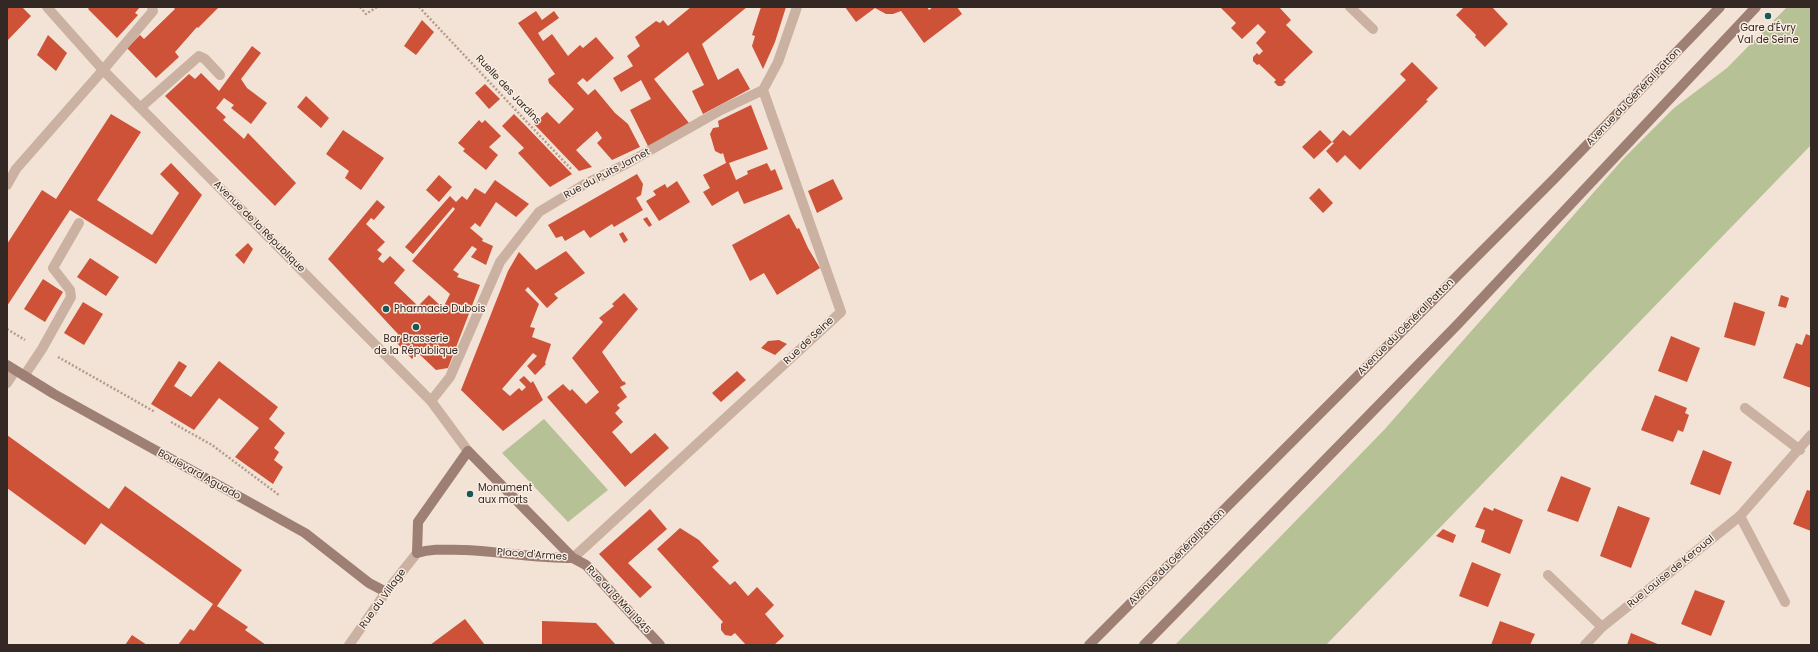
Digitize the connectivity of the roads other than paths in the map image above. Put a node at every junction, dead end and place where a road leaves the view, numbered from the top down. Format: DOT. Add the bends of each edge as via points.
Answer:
graph roads {
  1 [pos="46,7"];
  2 [pos="152,7"];
  3 [pos="797,7"];
  4 [pos="1350,7"];
  5 [pos="1720,7"];
  6 [pos="1756,7"];
  7 [pos="1372,29"];
  8 [pos="103,70"];
  9 [pos="220,74"];
  10 [pos="763,90"];
  11 [pos="141,107"];
  12 [pos="7,185"];
  13 [pos="79,223"];
  14 [pos="15,371"];
  15 [pos="7,383"];
  16 [pos="431,401"];
  17 [pos="1745,408"];
  18 [pos="1811,435"];
  19 [pos="1800,450"];
  20 [pos="468,451"];
  21 [pos="1740,516"];
  22 [pos="417,553"];
  23 [pos="573,558"];
  24 [pos="1548,575"];
  25 [pos="386,592"];
  26 [pos="1785,602"];
  27 [pos="1602,627"];
  28 [pos="349,645"];
  29 [pos="660,645"];
  30 [pos="1089,645"];
  31 [pos="1144,645"];
  32 [pos="1585,645"];
  1 -- 8 [label="street, Avenue de la République"];
  2 -- 8 [label="street" via="153,11"];
  3 -- 10 [label="street" via="778,62"];
  4 -- 7 [label="street"];
  5 -- 30 [label="main road, Avenue du Général Patton" via="1555,178"];
  6 -- 31 [label="main road" via="1458,324"];
  8 -- 11 [label="street, Avenue de la République"];
  8 -- 12 [label="street" via="16,169"];
  9 -- 11 [label="street" via="199,56"];
  10 -- 16 [label="street, Rue du Puits Jamet" via="585,184 539,212 500,262 450,377"];
  10 -- 23 [label="street, Rue de Seine" via="841,312"];
  11 -- 16 [label="street, Avenue de la République"];
  13 -- 14 [label="street" via="53,268 70,290 71,297 42,349"];
  14 -- 15 [label="street"];
  14 -- 25 [label="main road, Boulevard Aguado" via="304,533"];
  16 -- 20 [label="street, Avenue de la République"];
  17 -- 19 [label="street"];
  18 -- 19 [label="street, Rue Louise de Keroual"];
  19 -- 21 [label="street, Rue Louise de Keroual"];
  20 -- 22 [label="main road" via="418,522"];
  20 -- 23 [label="main road, Place d'Armes"];
  21 -- 26 [label="street"];
  21 -- 27 [label="street, Rue Louise de Keroual"];
  22 -- 23 [label="main road, Place d'Armes" via="431,549"];
  22 -- 25 [label="street, Rue du Village"];
  23 -- 29 [label="main road, Rue du 8 Mai 1945" via="586,565"];
  24 -- 27 [label="street"];
  25 -- 28 [label="street, Rue du Village"];
  27 -- 32 [label="street, Rue Louise de Keroual"];
}
